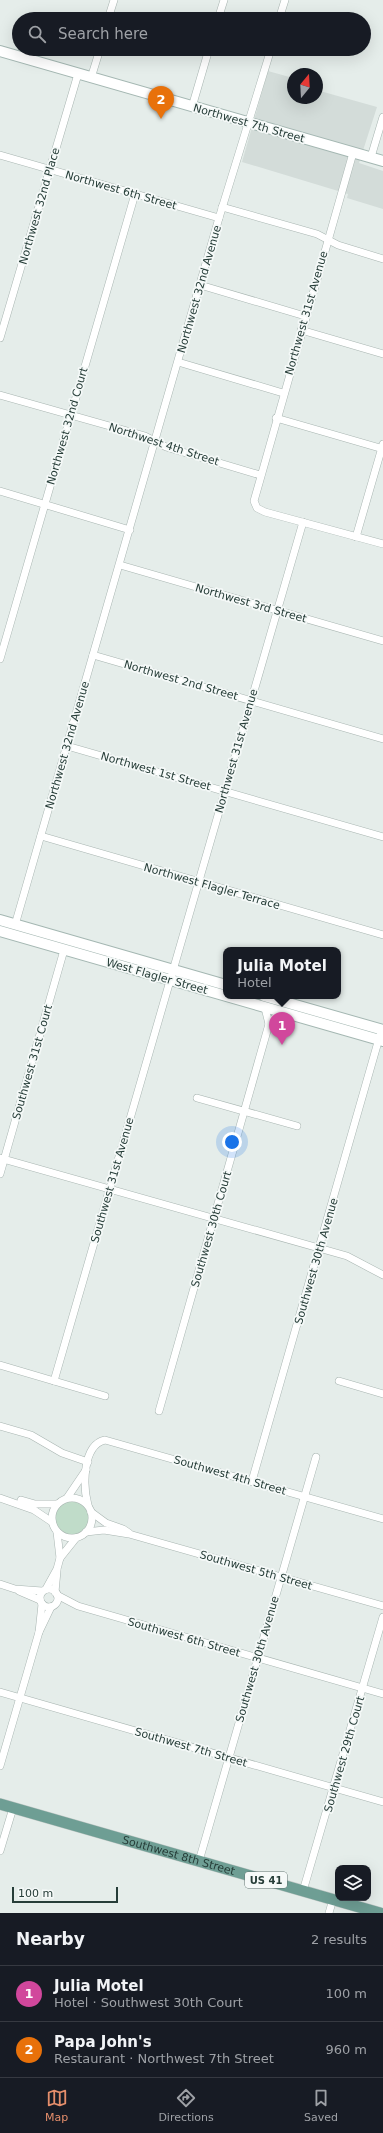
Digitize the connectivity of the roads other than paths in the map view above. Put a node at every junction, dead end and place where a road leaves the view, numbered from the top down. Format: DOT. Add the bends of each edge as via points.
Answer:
graph roads {
  1 [pos="114,0"];
  2 [pos="224,0"];
  3 [pos="285,0"];
  4 [pos="110,12"];
  5 [pos="220,12"];
  6 [pos="281,12"];
  7 [pos="0,51"];
  8 [pos="12,55"];
  9 [pos="17,56"];
  10 [pos="98,56"];
  11 [pos="207,56"];
  12 [pos="269,56"];
  13 [pos="78,74"];
  14 [pos="91,78"];
  15 [pos="192,107"];
  16 [pos="383,117"];
  17 [pos="248,123"];
  18 [pos="354,152"];
  19 [pos="0,155"];
  20 [pos="371,157"];
  21 [pos="383,161"];
  22 [pos="49,169"];
  23 [pos="135,194"];
  24 [pos="222,207"];
  25 [pos="219,218"];
  26 [pos="327,240"];
  27 [pos="383,259"];
  28 [pos="200,285"];
  29 [pos="306,316"];
  30 [pos="301,330"];
  31 [pos="0,338"];
  32 [pos="383,354"];
  33 [pos="178,362"];
  34 [pos="283,393"];
  35 [pos="0,395"];
  36 [pos="71,415"];
  37 [pos="276,418"];
  38 [pos="156,442"];
  39 [pos="382,447"];
  40 [pos="260,475"];
  41 [pos="0,492"];
  42 [pos="44,504"];
  43 [pos="303,522"];
  44 [pos="130,530"];
  45 [pos="356,537"];
  46 [pos="383,544"];
  47 [pos="120,565"];
  48 [pos="277,611"];
  49 [pos="383,641"];
  50 [pos="93,655"];
  51 [pos="0,659"];
  52 [pos="251,701"];
  53 [pos="383,739"];
  54 [pos="67,746"];
  55 [pos="224,791"];
  56 [pos="41,836"];
  57 [pos="383,837"];
  58 [pos="198,882"];
  59 [pos="0,920"];
  60 [pos="15,925"];
  61 [pos="0,931"];
  62 [pos="383,935"];
  63 [pos="20,937"];
  64 [pos="64,950"];
  65 [pos="172,970"];
  66 [pos="170,980"];
  67 [pos="223,984"];
  68 [pos="223,996"];
  69 [pos="234,999"];
  70 [pos="273,999"];
  71 [pos="265,1008"];
  72 [pos="280,1012"];
  73 [pos="269,1024"];
  74 [pos="382,1034"];
  75 [pos="197,1098"];
  76 [pos="244,1112"];
  77 [pos="297,1126"];
  78 [pos="2,1158"];
  79 [pos="0,1174"];
  80 [pos="110,1189"];
  81 [pos="214,1218"];
  82 [pos="319,1248"];
  83 [pos="383,1275"];
  84 [pos="0,1365"];
  85 [pos="54,1381"];
  86 [pos="339,1381"];
  87 [pos="383,1394"];
  88 [pos="105,1396"];
  89 [pos="159,1411"];
  90 [pos="0,1426"];
  91 [pos="316,1458"];
  92 [pos="87,1466"];
  93 [pos="252,1481"];
  94 [pos="304,1496"];
  95 [pos="1,1498"];
  96 [pos="67,1498"];
  97 [pos="57,1504"];
  98 [pos="89,1509"];
  99 [pos="383,1519"];
  100 [pos="52,1522"];
  101 [pos="57,1532"];
  102 [pos="86,1532"];
  103 [pos="129,1534"];
  104 [pos="76,1538"];
  105 [pos="60,1558"];
  106 [pos="57,1569"];
  107 [pos="280,1577"];
  108 [pos="0,1584"];
  109 [pos="15,1589"];
  110 [pos="44,1590"];
  111 [pos="56,1593"];
  112 [pos="41,1602"];
  113 [pos="53,1606"];
  114 [pos="78,1606"];
  115 [pos="383,1606"];
  116 [pos="383,1617"];
  117 [pos="39,1632"];
  118 [pos="257,1659"];
  119 [pos="363,1689"];
  120 [pos="0,1692"];
  121 [pos="383,1694"];
  122 [pos="20,1698"];
  123 [pos="229,1758"];
  124 [pos="0,1766"];
  125 [pos="334,1788"];
  126 [pos="383,1802"];
  127 [pos="0,1804"];
  128 [pos="13,1808"];
  129 [pos="0,1851"];
  130 [pos="199,1861"];
  131 [pos="303,1891"];
  132 [pos="333,1899"];
  133 [pos="329,1913"];
  134 [pos="380,1913"];
  1 -- 4 [label="street"];
  2 -- 5 [label="street"];
  3 -- 6 [label="street"];
  7 -- 8 [label="main road, Northwest 7th Street"];
  9 -- 13 [label="main road, Northwest 7th Street"];
  10 -- 14 [label="street"];
  11 -- 15 [label="street"];
  12 -- 17 [label="street, Northwest 32nd Avenue"];
  13 -- 14 [label="main road, Northwest 7th Street"];
  13 -- 22 [label="street, Northwest 32nd Place"];
  14 -- 15 [label="main road, Northwest 7th Street"];
  15 -- 17 [label="main road, Northwest 7th Street"];
  16 -- 20 [label="street"];
  17 -- 18 [label="main road, Northwest 7th Street"];
  17 -- 24 [label="street, Northwest 32nd Avenue"];
  18 -- 20 [label="main road, Northwest 7th Street"];
  18 -- 26 [label="street, Northwest 31st Avenue"];
  19 -- 22 [label="street, Northwest 6th Street"];
  20 -- 21 [label="main road, Northwest 7th Street"];
  22 -- 23 [label="street, Northwest 6th Street"];
  22 -- 31 [label="street, Northwest 32nd Place"];
  23 -- 25 [label="street, Northwest 6th Street"];
  23 -- 36 [label="street, Northwest 32nd Court"];
  24 -- 25 [label="street, Northwest 32nd Avenue"];
  24 -- 26 [label="street" via="317,234"];
  25 -- 28 [label="street, Northwest 32nd Avenue"];
  26 -- 27 [label="street"];
  26 -- 29 [label="street, Northwest 31st Avenue"];
  28 -- 29 [label="street"];
  28 -- 33 [label="street, Northwest 32nd Avenue"];
  29 -- 30 [label="street, Northwest 31st Avenue"];
  30 -- 32 [label="street"];
  30 -- 34 [label="street, Northwest 31st Avenue"];
  33 -- 34 [label="street"];
  33 -- 38 [label="street, Northwest 32nd Avenue"];
  34 -- 37 [label="street, Northwest 31st Avenue"];
  35 -- 36 [label="street, Northwest 4th Street"];
  36 -- 38 [label="street, Northwest 4th Street" via="145,436"];
  36 -- 42 [label="street, Northwest 32nd Court"];
  37 -- 39 [label="street"];
  37 -- 40 [label="street, Northwest 31st Avenue"];
  38 -- 40 [label="street, Northwest 4th Street"];
  38 -- 44 [label="street, Northwest 32nd Avenue"];
  39 -- 45 [label="street"];
  40 -- 43 [label="street" via="254,498 257,508"];
  41 -- 42 [label="street"];
  42 -- 44 [label="street"];
  42 -- 51 [label="street, Northwest 32nd Court"];
  43 -- 45 [label="street"];
  43 -- 48 [label="street, Northwest 31st Avenue"];
  44 -- 47 [label="street, Northwest 32nd Avenue"];
  45 -- 46 [label="street"];
  47 -- 48 [label="street, Northwest 3rd Street"];
  47 -- 50 [label="street, Northwest 32nd Avenue"];
  48 -- 49 [label="street, Northwest 3rd Street"];
  48 -- 52 [label="street, Northwest 31st Avenue"];
  50 -- 52 [label="street, Northwest 2nd Street"];
  50 -- 54 [label="street, Northwest 32nd Avenue"];
  52 -- 53 [label="street, Northwest 2nd Street"];
  52 -- 55 [label="street, Northwest 31st Avenue"];
  54 -- 55 [label="street, Northwest 1st Street"];
  54 -- 56 [label="street, Northwest 32nd Avenue"];
  55 -- 57 [label="street, Northwest 1st Street"];
  55 -- 58 [label="street, Northwest 31st Avenue"];
  56 -- 58 [label="street, Northwest Flagler Terrace"];
  56 -- 60 [label="street, Northwest 32nd Avenue"];
  58 -- 62 [label="street, Northwest Flagler Terrace"];
  58 -- 65 [label="street, Northwest 31st Avenue"];
  59 -- 60 [label="main road, West Flagler Street"];
  60 -- 63 [label="main road"];
  60 -- 65 [label="main road, West Flagler Street"];
  61 -- 63 [label="main road, West Flagler Street"];
  63 -- 64 [label="main road, West Flagler Street"];
  64 -- 66 [label="main road, West Flagler Street"];
  64 -- 78 [label="street, Southwest 31st Court"];
  65 -- 66 [label="street, Northwest 31st Avenue"];
  65 -- 67 [label="main road, West Flagler Street"];
  66 -- 68 [label="main road, West Flagler Street"];
  66 -- 80 [label="street, Southwest 31st Avenue"];
  69 -- 71 [label="main road, West Flagler Street"];
  70 -- 74 [label="main road"];
  71 -- 72 [label="main road, West Flagler Street"];
  71 -- 73 [label="street, Southwest 30th Court"];
  72 -- 73 [label="street, Southwest 30th Court"];
  72 -- 74 [label="main road, West Flagler Street"];
  73 -- 76 [label="street, Southwest 30th Court"];
  74 -- 82 [label="street, Southwest 30th Avenue"];
  75 -- 76 [label="street"];
  76 -- 77 [label="street"];
  76 -- 81 [label="street, Southwest 30th Court"];
  78 -- 79 [label="street, Southwest 31st Court"];
  78 -- 80 [label="street"];
  80 -- 81 [label="street"];
  80 -- 85 [label="street, Southwest 31st Avenue"];
  81 -- 82 [label="street"];
  81 -- 89 [label="street, Southwest 30th Court"];
  82 -- 83 [label="street" via="356,1259"];
  82 -- 93 [label="street, Southwest 30th Avenue"];
  84 -- 85 [label="street"];
  85 -- 88 [label="street"];
  86 -- 87 [label="street"];
  90 -- 92 [label="street" via="31,1436"];
  91 -- 94 [label="street, Southwest 30th Avenue"];
  92 -- 93 [label="street, Southwest 4th Street" via="96,1444 110,1441"];
  92 -- 96 [label="street"];
  92 -- 98 [label="street" via="84,1493"];
  93 -- 94 [label="street, Southwest 4th Street"];
  94 -- 99 [label="street, Southwest 4th Street"];
  94 -- 107 [label="street, Southwest 30th Avenue"];
  95 -- 97 [label="street" via="36,1504"];
  95 -- 100 [label="street" via="38,1512"];
  96 -- 97 [label="street"];
  96 -- 98 [label="street" via="77,1498"];
  97 -- 100 [label="street" via="52,1512"];
  98 -- 102 [label="street" via="92,1522"];
  98 -- 103 [label="street, Southwest 5th Street" via="106,1523"];
  100 -- 101 [label="street"];
  101 -- 104 [label="street" via="65,1537"];
  101 -- 105 [label="street"];
  102 -- 103 [label="street, Southwest 5th Street" via="104,1530"];
  102 -- 104 [label="street"];
  103 -- 107 [label="street, Southwest 5th Street"];
  104 -- 105 [label="street"];
  105 -- 106 [label="street"];
  106 -- 110 [label="street"];
  106 -- 111 [label="street"];
  107 -- 115 [label="street, Southwest 5th Street"];
  107 -- 118 [label="street, Southwest 30th Avenue"];
  108 -- 109 [label="street"];
  109 -- 110 [label="street"];
  109 -- 112 [label="street"];
  110 -- 111 [label="street, Southwest 6th Street"];
  110 -- 112 [label="street"];
  111 -- 113 [label="street" via="58,1600"];
  111 -- 114 [label="street, Southwest 6th Street"];
  112 -- 113 [label="street, Southwest 6th Street"];
  112 -- 117 [label="street"];
  113 -- 114 [label="street, Southwest 6th Street"];
  113 -- 117 [label="street"];
  114 -- 118 [label="street, Southwest 6th Street"];
  116 -- 119 [label="street, Southwest 29th Court"];
  117 -- 122 [label="street"];
  118 -- 119 [label="street, Southwest 6th Street"];
  118 -- 123 [label="street, Southwest 30th Avenue"];
  119 -- 121 [label="street, Southwest 6th Street"];
  119 -- 125 [label="street, Southwest 29th Court"];
  120 -- 122 [label="street, Southwest 7th Street"];
  122 -- 123 [label="street, Southwest 7th Street"];
  122 -- 124 [label="street"];
  123 -- 125 [label="street, Southwest 7th Street"];
  123 -- 130 [label="street, Southwest 30th Avenue"];
  125 -- 126 [label="street, Southwest 7th Street"];
  125 -- 131 [label="street, Southwest 29th Court"];
  127 -- 128 [label="main road, Southwest 8th Street / US 41"];
  128 -- 129 [label="street"];
  128 -- 130 [label="main road, Southwest 8th Street / US 41"];
  130 -- 131 [label="main road, Southwest 8th Street / US 41"];
  131 -- 132 [label="main road, Southwest 8th Street / US 41"];
  132 -- 133 [label="street"];
  132 -- 134 [label="main road, Southwest 8th Street / US 41"];
}
